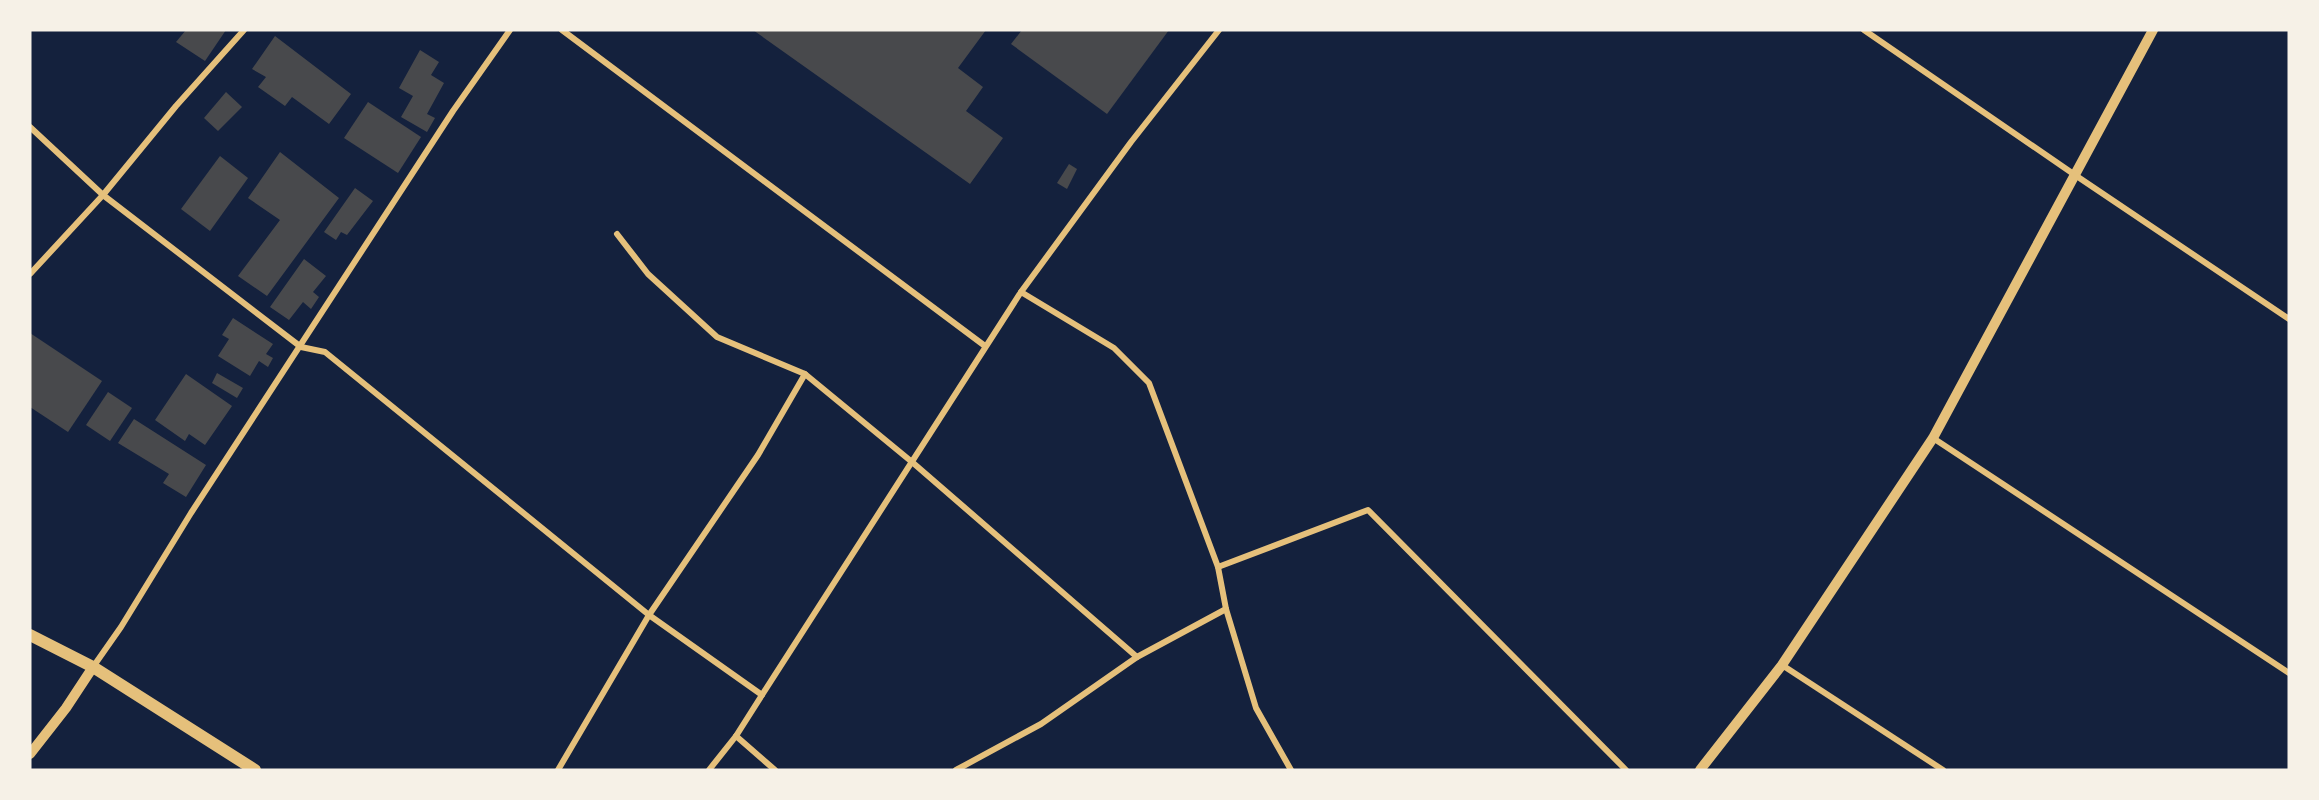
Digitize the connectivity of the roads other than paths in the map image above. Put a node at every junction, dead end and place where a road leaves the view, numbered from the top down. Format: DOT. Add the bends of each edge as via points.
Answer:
graph roads {
  1 [pos="244,30"];
  2 [pos="510,30"];
  3 [pos="562,30"];
  4 [pos="1220,30"];
  5 [pos="1864,30"];
  6 [pos="2153,30"];
  7 [pos="30,127"];
  8 [pos="2074,175"];
  9 [pos="103,195"];
  10 [pos="616,234"];
  11 [pos="30,274"];
  12 [pos="1021,292"];
  13 [pos="2289,319"];
  14 [pos="985,346"];
  15 [pos="301,347"];
  16 [pos="805,374"];
  17 [pos="1933,438"];
  18 [pos="912,462"];
  19 [pos="1218,567"];
  20 [pos="1226,609"];
  21 [pos="649,615"];
  22 [pos="30,635"];
  23 [pos="1137,657"];
  24 [pos="1782,665"];
  25 [pos="93,667"];
  26 [pos="2289,673"];
  27 [pos="762,695"];
  28 [pos="735,736"];
  29 [pos="30,754"];
  30 [pos="255,770"];
  31 [pos="558,770"];
  32 [pos="709,770"];
  33 [pos="775,770"];
  34 [pos="956,770"];
  35 [pos="1292,770"];
  36 [pos="1626,770"];
  37 [pos="1700,770"];
  38 [pos="1943,770"];
  1 -- 9 [label="street"];
  2 -- 15 [label="street" via="453,111"];
  3 -- 14 [label="street"];
  4 -- 12 [label="street" via="1131,142"];
  5 -- 8 [label="street"];
  6 -- 8 [label="street"];
  7 -- 9 [label="street"];
  8 -- 13 [label="street"];
  8 -- 17 [label="street"];
  9 -- 11 [label="street"];
  9 -- 15 [label="street"];
  10 -- 16 [label="street" via="648,274 717,337"];
  12 -- 14 [label="street"];
  12 -- 19 [label="street" via="1114,348 1149,383"];
  14 -- 18 [label="street"];
  15 -- 21 [label="street" via="325,352"];
  15 -- 25 [label="street"];
  16 -- 18 [label="street"];
  16 -- 21 [label="street" via="758,455"];
  17 -- 24 [label="street"];
  17 -- 26 [label="street"];
  18 -- 23 [label="street"];
  18 -- 27 [label="street"];
  19 -- 20 [label="street"];
  19 -- 36 [label="street" via="1368,510"];
  20 -- 23 [label="street"];
  20 -- 35 [label="street" via="1256,708"];
  21 -- 27 [label="street"];
  21 -- 31 [label="street"];
  22 -- 25 [label="main road"];
  23 -- 34 [label="street" via="1041,724"];
  24 -- 37 [label="street"];
  24 -- 38 [label="street"];
  25 -- 29 [label="street"];
  25 -- 30 [label="main road"];
  27 -- 28 [label="street"];
  28 -- 32 [label="street"];
  28 -- 33 [label="street"];
}
